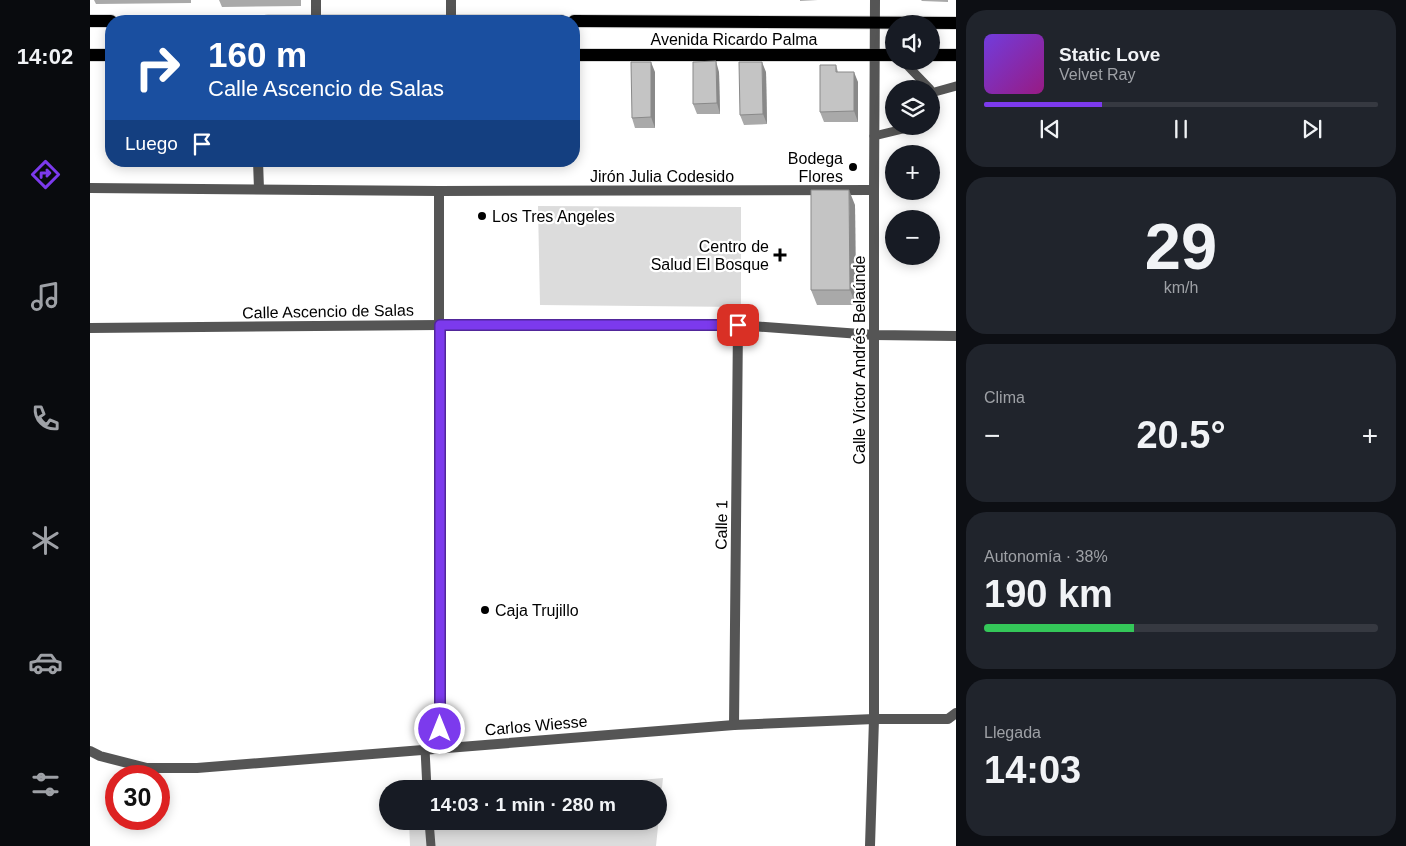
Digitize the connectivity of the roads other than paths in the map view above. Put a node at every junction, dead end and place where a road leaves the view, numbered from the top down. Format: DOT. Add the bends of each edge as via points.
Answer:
graph roads {
  1 [pos="316,0"];
  2 [pos="451,0"];
  3 [pos="876,0"];
  4 [pos="316,15"];
  5 [pos="451,15"];
  6 [pos="90,21"];
  7 [pos="105,21"];
  8 [pos="580,21"];
  9 [pos="875,23"];
  10 [pos="956,23"];
  11 [pos="90,55"];
  12 [pos="580,55"];
  13 [pos="876,55"];
  14 [pos="885,55"];
  15 [pos="940,55"];
  16 [pos="956,55"];
  17 [pos="105,56"];
  18 [pos="911,70"];
  19 [pos="921,80"];
  20 [pos="956,86"];
  21 [pos="940,89"];
  22 [pos="885,133"];
  23 [pos="874,136"];
  24 [pos="258,167"];
  25 [pos="90,188"];
  26 [pos="259,189"];
  27 [pos="874,190"];
  28 [pos="439,191"];
  29 [pos="440,325"];
  30 [pos="738,325"];
  31 [pos="90,328"];
  32 [pos="874,335"];
  33 [pos="956,336"];
  34 [pos="956,713"];
  35 [pos="874,720"];
  36 [pos="734,725"];
  37 [pos="439,748"];
  38 [pos="424,749"];
  39 [pos="90,751"];
  40 [pos="426,780"];
  41 [pos="430,830"];
  42 [pos="431,846"];
  43 [pos="870,846"];
  1 -- 4 [label="street"];
  2 -- 5 [label="street"];
  3 -- 9 [label="street, Calle Víctor Andrés Belaúnde"];
  6 -- 7 [label="main road"];
  8 -- 9 [label="main road, Avenida Ricardo Palma"];
  9 -- 10 [label="main road, Avenida Ricardo Palma"];
  9 -- 13 [label="street, Calle Víctor Andrés Belaúnde"];
  11 -- 17 [label="main road"];
  12 -- 13 [label="main road, Avenida Ricardo Palma"];
  13 -- 14 [label="main road, Avenida Ricardo Palma"];
  13 -- 23 [label="street, Calle Víctor Andrés Belaúnde"];
  15 -- 16 [label="main road"];
  18 -- 19 [label="lane"];
  20 -- 21 [label="lane"];
  22 -- 23 [label="lane"];
  23 -- 27 [label="street, Calle Víctor Andrés Belaúnde"];
  24 -- 26 [label="street"];
  25 -- 26 [label="street, Jirón Julia Codesido"];
  26 -- 28 [label="street, Jirón Julia Codesido"];
  27 -- 28 [label="street, Jirón Julia Codesido"];
  27 -- 32 [label="street, Calle Víctor Andrés Belaúnde"];
  28 -- 29 [label="street"];
  29 -- 30 [label="street, Calle Ascencio de Salas"];
  29 -- 31 [label="street, Calle Ascencio de Salas"];
  29 -- 37 [label="street"];
  30 -- 32 [label="street, Calle Ascencio de Salas"];
  30 -- 36 [label="street, Calle 1"];
  32 -- 33 [label="street, Calle Ascencio de Salas"];
  32 -- 35 [label="street, Calle Víctor Andrés Belaúnde"];
  34 -- 35 [label="street, Carlos Wiesse" via="948,719"];
  35 -- 36 [label="street, Carlos Wiesse"];
  35 -- 43 [label="street, Calle Víctor Andrés Belaúnde"];
  36 -- 37 [label="street, Carlos Wiesse"];
  37 -- 38 [label="street, Carlos Wiesse"];
  38 -- 39 [label="street, Carlos Wiesse" via="197,768 147,768"];
  38 -- 40 [label="lane"];
  41 -- 42 [label="lane"];
}
